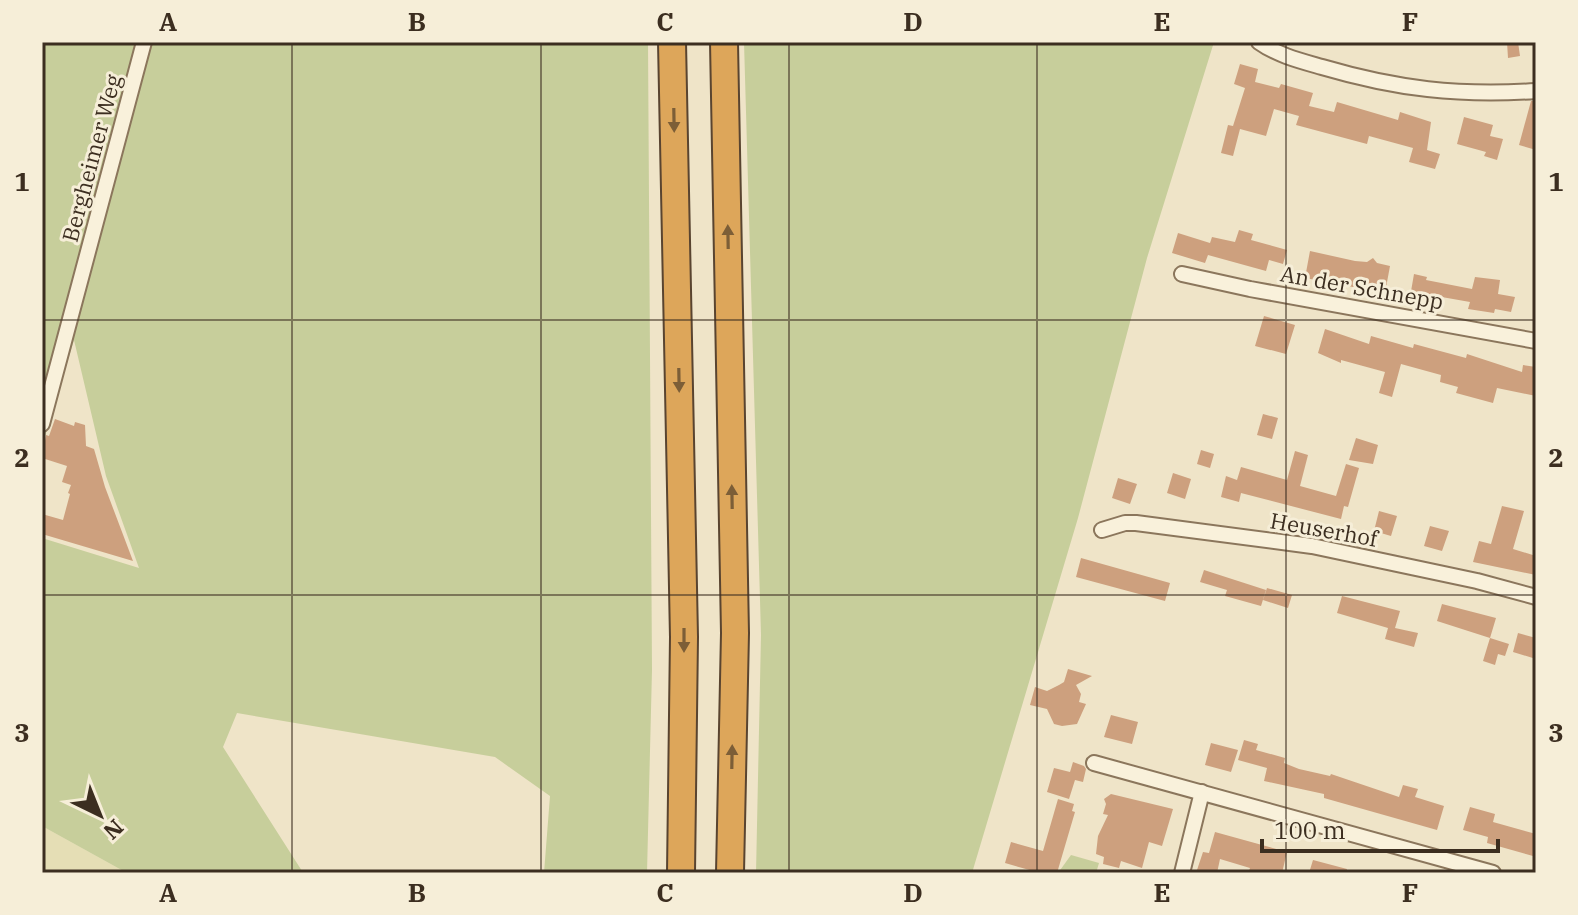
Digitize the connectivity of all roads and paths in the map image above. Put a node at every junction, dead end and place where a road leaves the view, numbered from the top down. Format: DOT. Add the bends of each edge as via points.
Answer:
graph roads {
  1 [pos="144,42"];
  2 [pos="672,42"];
  3 [pos="724,42"];
  4 [pos="1259,42"];
  5 [pos="1536,91"];
  6 [pos="1182,274"];
  7 [pos="1536,341"];
  8 [pos="42,424"];
  9 [pos="1102,530"];
  10 [pos="1536,597"];
  11 [pos="1094,763"];
  12 [pos="1202,792"];
  13 [pos="681,873"];
  14 [pos="730,873"];
  15 [pos="1182,873"];
  16 [pos="1493,873"];
  1 -- 8 [label="street, Bergheimer Weg"];
  2 -- 13 [label="highway, one-way" via="684,637"];
  14 -- 3 [label="highway, one-way" via="735,633"];
  4 -- 5 [label="street" via="1300,61 1396,87"];
  6 -- 7 [label="street, An der Schnepp"];
  9 -- 10 [label="street, Heuserhof" via="1136,523 1312,546"];
  11 -- 12 [label="street"];
  12 -- 15 [label="street"];
  12 -- 16 [label="street"];
}
